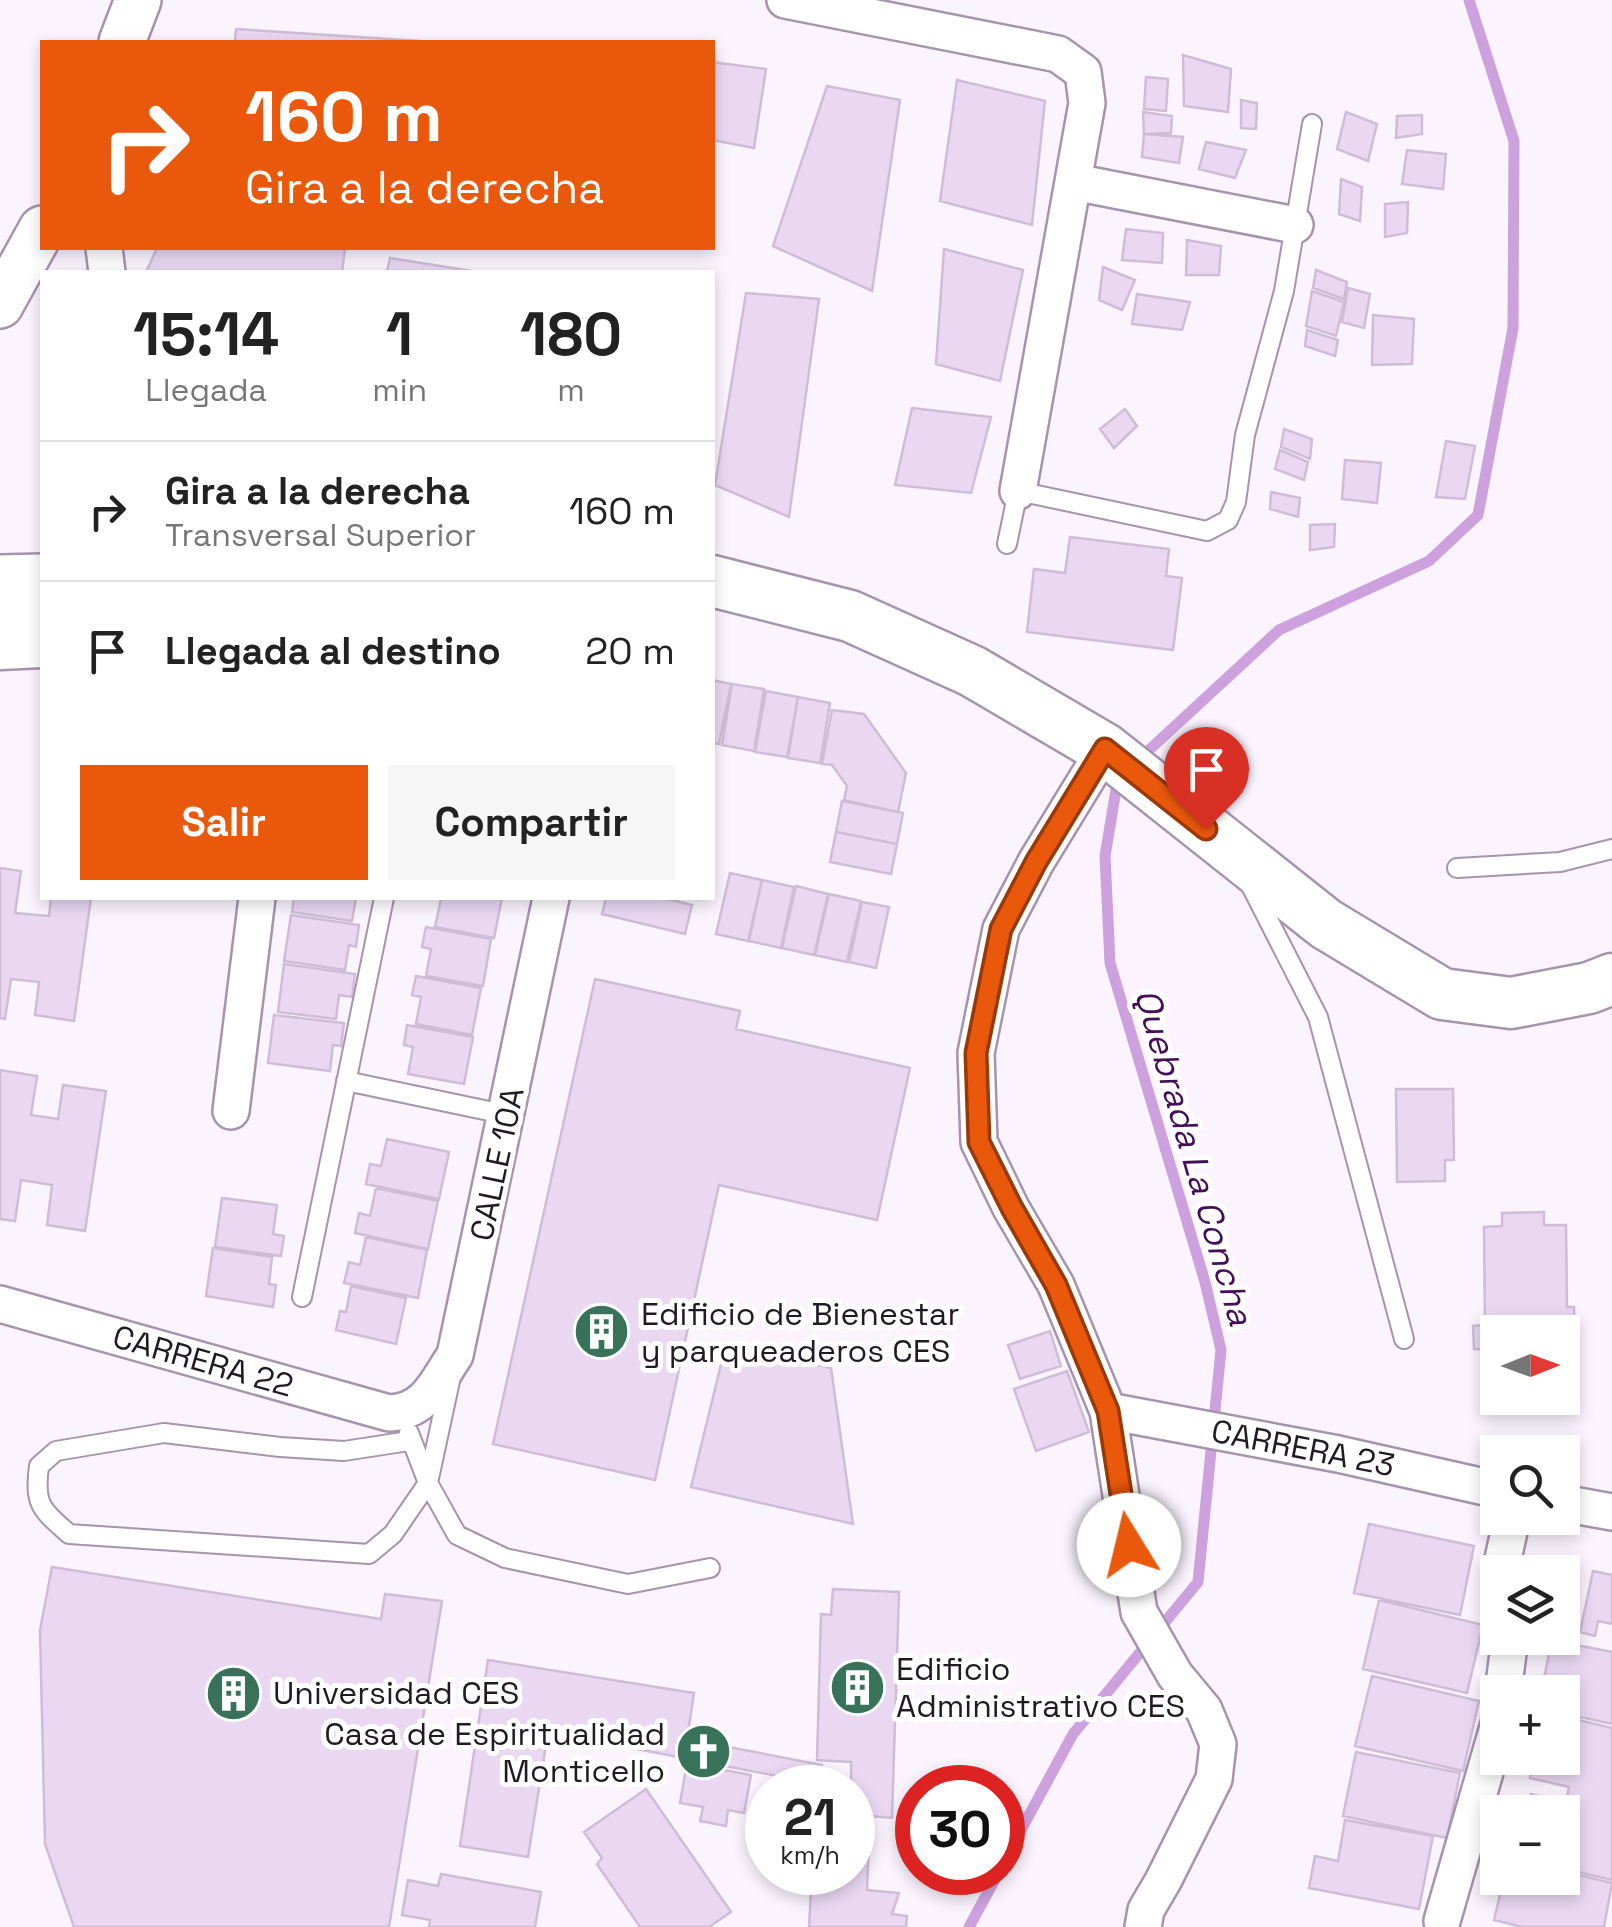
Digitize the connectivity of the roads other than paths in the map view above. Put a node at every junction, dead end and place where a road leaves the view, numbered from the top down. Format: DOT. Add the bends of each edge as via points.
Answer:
graph roads {
  1 [pos="138,0"];
  2 [pos="785,0"];
  3 [pos="123,40"];
  4 [pos="1312,124"];
  5 [pos="1074,182"];
  6 [pos="1295,225"];
  7 [pos="40,233"];
  8 [pos="0,305"];
  9 [pos="1018,491"];
  10 [pos="1007,544"];
  11 [pos="40,572"];
  12 [pos="0,573"];
  13 [pos="715,582"];
  14 [pos="40,603"];
  15 [pos="0,605"];
  16 [pos="40,642"];
  17 [pos="0,644"];
  18 [pos="1123,764"];
  19 [pos="1612,850"];
  20 [pos="1237,853"];
  21 [pos="1456,868"];
  22 [pos="257,900"];
  23 [pos="384,900"];
  24 [pos="550,900"];
  25 [pos="1612,978"];
  26 [pos="346,1081"];
  27 [pos="231,1111"];
  28 [pos="508,1114"];
  29 [pos="302,1297"];
  30 [pos="0,1304"];
  31 [pos="1404,1339"];
  32 [pos="455,1355"];
  33 [pos="1108,1411"];
  34 [pos="408,1427"];
  35 [pos="428,1483"];
  36 [pos="1480,1486"];
  37 [pos="1580,1506"];
  38 [pos="1612,1512"];
  39 [pos="710,1568"];
  40 [pos="1484,1775"];
  41 [pos="1442,1921"];
  42 [pos="1142,1927"];
  1 -- 3 [label="street"];
  2 -- 5 [label="street" via="1058,54 1083,72 1087,103"];
  4 -- 6 [label="lane"];
  5 -- 6 [label="street"];
  5 -- 9 [label="street"];
  6 -- 9 [label="lane" via="1228,520 1207,531"];
  7 -- 8 [label="street"];
  9 -- 10 [label="lane"];
  11 -- 12 [label="street"];
  13 -- 18 [label="main road" via="850,616 972,671"];
  14 -- 15 [label="main road"];
  16 -- 17 [label="main road"];
  18 -- 20 [label="main road"];
  18 -- 33 [label="street" via="1036,862 1001,929 976,1053 979,1142 1056,1285"];
  19 -- 21 [label="lane" via="1560,862"];
  20 -- 25 [label="main road" via="1326,924 1442,994 1511,1003"];
  20 -- 31 [label="lane" via="1318,1018"];
  22 -- 27 [label="street"];
  23 -- 26 [label="lane"];
  24 -- 28 [label="street, CALLE 10A"];
  26 -- 28 [label="lane"];
  26 -- 29 [label="lane"];
  28 -- 32 [label="street, CALLE 10A"];
  30 -- 34 [label="street, CARRERA 22" via="389,1413"];
  32 -- 34 [label="street, CALLE 10A"];
  32 -- 35 [label="lane"];
  33 -- 36 [label="street, CARRERA 23"];
  33 -- 42 [label="street" via="1139,1612 1204,1710 1218,1744 1214,1779"];
  34 -- 35 [label="lane"];
  34 -- 35 [label="lane" via="344,1451 164,1433 56,1451 39,1466 35,1495 70,1534 369,1554 393,1534"];
  35 -- 39 [label="lane" via="457,1536 505,1558 628,1584"];
  37 -- 38 [label="street"];
  40 -- 41 [label="street"];
}
